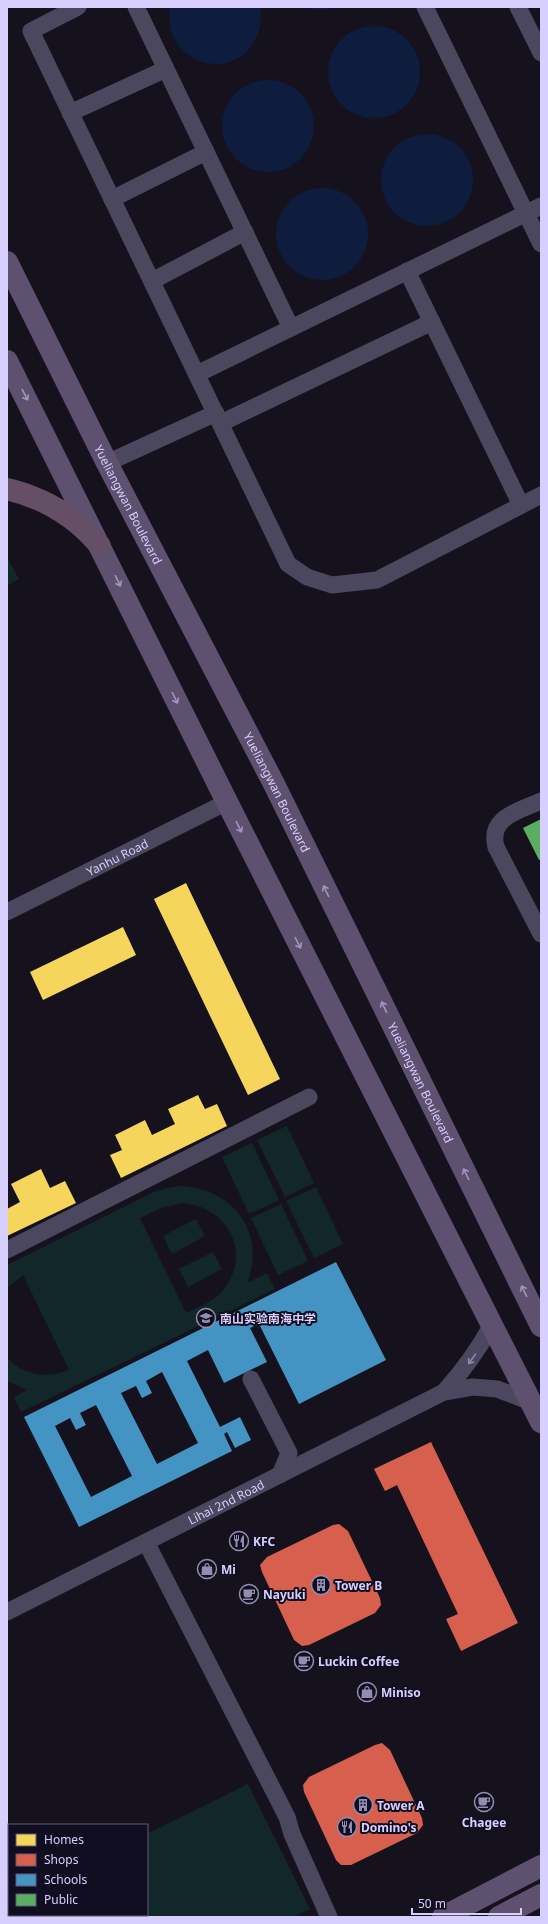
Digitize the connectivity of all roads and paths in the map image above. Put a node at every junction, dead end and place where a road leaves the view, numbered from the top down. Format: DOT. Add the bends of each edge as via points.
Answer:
graph roads {
  1 [pos="78,7"];
  2 [pos="136,7"];
  3 [pos="425,7"];
  4 [pos="518,7"];
  5 [pos="541,53"];
  6 [pos="166,69"];
  7 [pos="70,113"];
  8 [pos="206,152"];
  9 [pos="112,199"];
  10 [pos="534,210"];
  11 [pos="245,232"];
  12 [pos="541,244"];
  13 [pos="7,262"];
  14 [pos="407,271"];
  15 [pos="152,281"];
  16 [pos="432,322"];
  17 [pos="291,328"];
  18 [pos="7,361"];
  19 [pos="197,374"];
  20 [pos="218,418"];
  21 [pos="107,463"];
  22 [pos="7,480"];
  23 [pos="7,489"];
  24 [pos="541,495"];
  25 [pos="41,501"];
  26 [pos="521,505"];
  27 [pos="100,546"];
  28 [pos="541,801"];
  29 [pos="227,802"];
  30 [pos="7,912"];
  31 [pos="541,934"];
  32 [pos="309,1097"];
  33 [pos="7,1250"];
  34 [pos="492,1325"];
  35 [pos="541,1326"];
  36 [pos="251,1379"];
  37 [pos="444,1392"];
  38 [pos="531,1402"];
  39 [pos="541,1422"];
  40 [pos="280,1475"];
  41 [pos="146,1542"];
  42 [pos="7,1612"];
  43 [pos="541,1866"];
  44 [pos="541,1895"];
  45 [pos="329,1917"];
  46 [pos="443,1917"];
  47 [pos="499,1917"];
  1 -- 7 [label="street" via="31,31"];
  2 -- 6 [label="street"];
  3 -- 10 [label="street"];
  4 -- 5 [label="street"];
  6 -- 7 [label="street"];
  6 -- 8 [label="street"];
  7 -- 9 [label="street"];
  8 -- 9 [label="street"];
  8 -- 11 [label="street"];
  9 -- 15 [label="street"];
  10 -- 12 [label="street"];
  10 -- 14 [label="street"];
  11 -- 15 [label="street"];
  11 -- 17 [label="street"];
  13 -- 21 [label="main road, Yueliangwan Boulevard"];
  14 -- 16 [label="street"];
  14 -- 17 [label="street"];
  15 -- 19 [label="street"];
  16 -- 20 [label="street"];
  16 -- 26 [label="street"];
  17 -- 19 [label="street"];
  18 -- 27 [label="main road, one-way"];
  19 -- 20 [label="street"];
  20 -- 21 [label="street"];
  20 -- 26 [label="street" via="288,564 307,577 332,585 377,580"];
  35 -- 21 [label="main road, Yueliangwan Boulevard, one-way" via="274,784"];
  22 -- 25 [label="highway"];
  23 -- 25 [label="highway"];
  24 -- 26 [label="street"];
  25 -- 27 [label="highway" via="73,519"];
  27 -- 29 [label="main road, one-way"];
  28 -- 31 [label="street" via="505,818 498,824 494,837 496,847"];
  29 -- 30 [label="street, Yanhu Road"];
  29 -- 34 [label="main road, one-way"];
  32 -- 33 [label="street"];
  34 -- 37 [label="street, Lihai 2nd Road, one-way" via="479,1349"];
  34 -- 38 [label="main road"];
  36 -- 40 [label="street" via="289,1453"];
  37 -- 38 [label="street, Lihai 2nd Road" via="473,1387 497,1389"];
  37 -- 40 [label="street, Lihai 2nd Road"];
  38 -- 39 [label="main road"];
  40 -- 41 [label="street, Lihai 2nd Road"];
  41 -- 42 [label="street, Lihai 2nd Road"];
  41 -- 45 [label="street" via="287,1817"];
  43 -- 46 [label="main road"];
  44 -- 47 [label="main road"];
}
